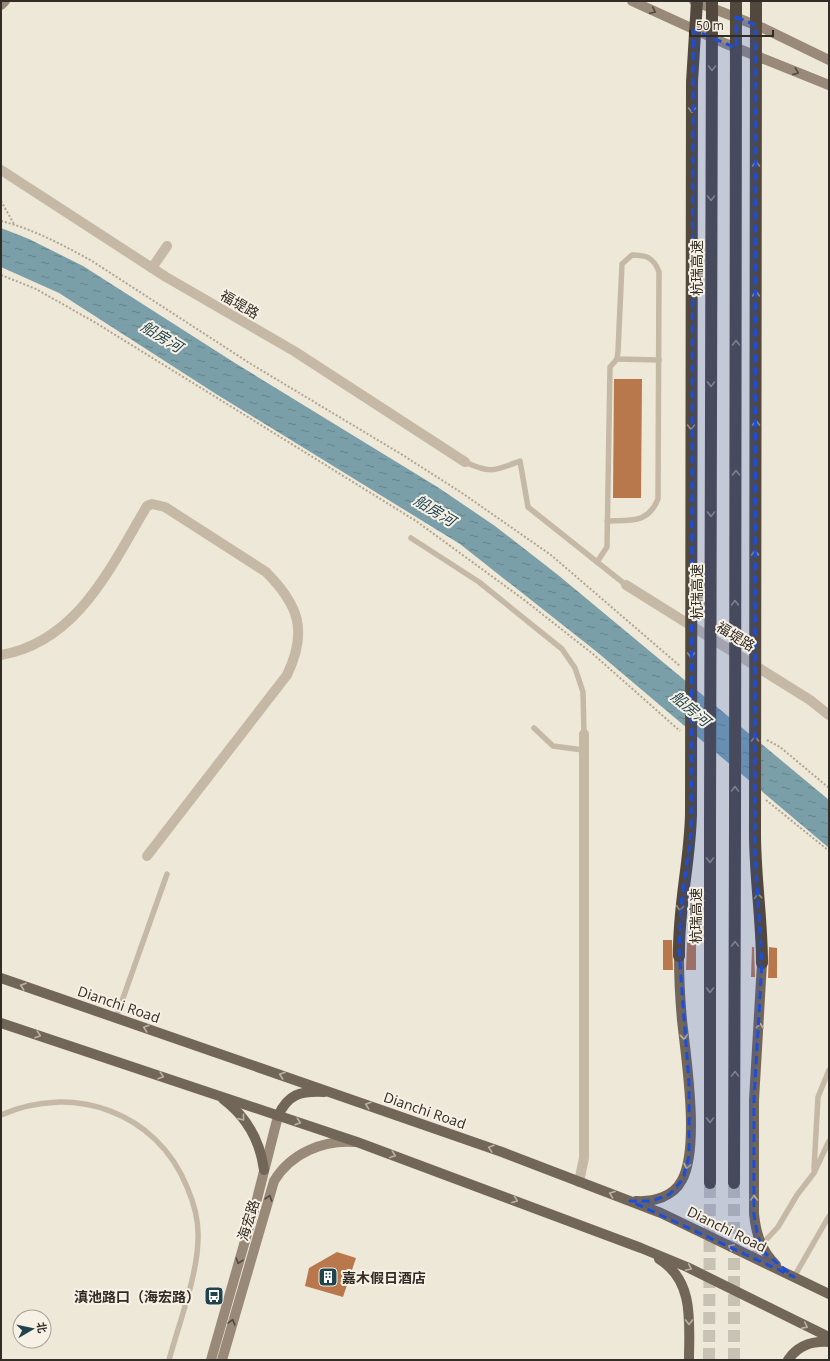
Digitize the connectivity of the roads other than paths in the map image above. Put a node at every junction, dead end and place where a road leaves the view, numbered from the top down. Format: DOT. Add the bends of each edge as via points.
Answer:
graph roads {
  1 [pos="5,1"];
  2 [pos="632,1"];
  3 [pos="696,1"];
  4 [pos="712,1"];
  5 [pos="736,1"];
  6 [pos="756,1"];
  7 [pos="1,4"];
  8 [pos="829,60"];
  9 [pos="829,85"];
  10 [pos="1,170"];
  11 [pos="167,246"];
  12 [pos="152,268"];
  13 [pos="617,359"];
  14 [pos="659,360"];
  15 [pos="465,462"];
  16 [pos="607,521"];
  17 [pos="412,538"];
  18 [pos="598,562"];
  19 [pos="626,585"];
  20 [pos="1,655"];
  21 [pos="829,715"];
  22 [pos="534,728"];
  23 [pos="584,734"];
  24 [pos="583,750"];
  25 [pos="147,856"];
  26 [pos="167,874"];
  27 [pos="679,956"];
  28 [pos="762,963"];
  29 [pos="1,978"];
  30 [pos="116,1018"];
  31 [pos="1,1022"];
  32 [pos="829,1070"];
  33 [pos="332,1092"];
  34 [pos="212,1093"];
  35 [pos="1,1115"];
  36 [pos="278,1116"];
  37 [pos="829,1141"];
  38 [pos="357,1142"];
  39 [pos="264,1170"];
  40 [pos="814,1173"];
  41 [pos="580,1182"];
  42 [pos="710,1183"];
  43 [pos="734,1183"];
  44 [pos="630,1201"];
  45 [pos="829,1216"];
  46 [pos="761,1246"];
  47 [pos="641,1248"];
  48 [pos="751,1256"];
  49 [pos="794,1277"];
  50 [pos="829,1294"];
  51 [pos="829,1337"];
  52 [pos="829,1342"];
  53 [pos="169,1360"];
  54 [pos="211,1360"];
  55 [pos="222,1360"];
  56 [pos="689,1360"];
  57 [pos="788,1360"];
  1 -- 7 [label="main road"];
  2 -- 9 [label="main road, one-way" via="724,43"];
  3 -- 8 [label="main road" via="763,28"];
  3 -- 27 [label="highway, one-way, bridge" via="692,82 690,814 689,854 680,905"];
  4 -- 42 [label="highway, 杭瑞高速, one-way, bridge"];
  43 -- 5 [label="highway, one-way, bridge"];
  28 -- 6 [label="highway, one-way, bridge" via="755,868"];
  10 -- 12 [label="street, 福堤路"];
  11 -- 12 [label="street"];
  12 -- 15 [label="street, 福堤路" via="294,351"];
  13 -- 14 [label="lane"];
  13 -- 14 [label="lane" via="622,264 632,255 644,255 655,261 659,272"];
  13 -- 16 [label="lane" via="610,367"];
  14 -- 16 [label="lane" via="658,499 654,509 644,518"];
  15 -- 18 [label="lane" via="484,470 500,469 520,461 528,508"];
  16 -- 18 [label="lane" via="606,547"];
  17 -- 23 [label="lane" via="479,582 562,649 576,668 583,692"];
  18 -- 19 [label="lane"];
  19 -- 21 [label="street, 福堤路"];
  20 -- 25 [label="street" via="18,652 41,642 79,611 101,582 147,506 152,504 165,507 266,572 280,585 292,603 297,619 296,657 287,674"];
  22 -- 24 [label="lane" via="553,746"];
  23 -- 24 [label="street"];
  24 -- 41 [label="street" via="584,1158"];
  26 -- 30 [label="lane"];
  27 -- 44 [label="main road, one-way" via="690,1096 688,1164 683,1179 670,1194 652,1201"];
  46 -- 28 [label="main road, one-way" via="754,1214 754,1120"];
  30 -- 29 [label="main road, Dianchi Road, one-way"];
  33 -- 30 [label="main road, Dianchi Road, one-way"];
  31 -- 34 [label="main road, one-way"];
  32 -- 40 [label="lane" via="818,1097"];
  33 -- 36 [label="main road" via="304,1093 293,1097 284,1103"];
  41 -- 33 [label="main road, Dianchi Road, one-way"];
  34 -- 36 [label="main road"];
  34 -- 39 [label="main road, one-way" via="231,1105 246,1121 258,1144"];
  35 -- 53 [label="lane" via="22,1107 52,1102 99,1106 138,1126 170,1156 191,1196 198,1239 195,1264"];
  36 -- 38 [label="main road, one-way"];
  36 -- 39 [label="main road, 海宏路"];
  37 -- 40 [label="lane"];
  38 -- 47 [label="main road, one-way"];
  55 -- 38 [label="main road, 海宏路, one-way" via="274,1181 280,1171 297,1157 316,1147 336,1142"];
  39 -- 54 [label="main road, 海宏路, one-way"];
  40 -- 46 [label="lane" via="778,1227"];
  44 -- 41 [label="main road, Dianchi Road, one-way"];
  48 -- 44 [label="main road, Dianchi Road, one-way"];
  45 -- 49 [label="lane"];
  46 -- 48 [label="lane"];
  46 -- 49 [label="main road" via="776,1265"];
  47 -- 51 [label="main road, one-way" via="687,1267"];
  47 -- 56 [label="main road, one-way" via="662,1261 675,1273 683,1286 689,1314"];
  48 -- 49 [label="main road, Dianchi Road"];
  49 -- 50 [label="main road, Dianchi Road"];
  52 -- 57 [label="main road" via="807,1344"];
}
